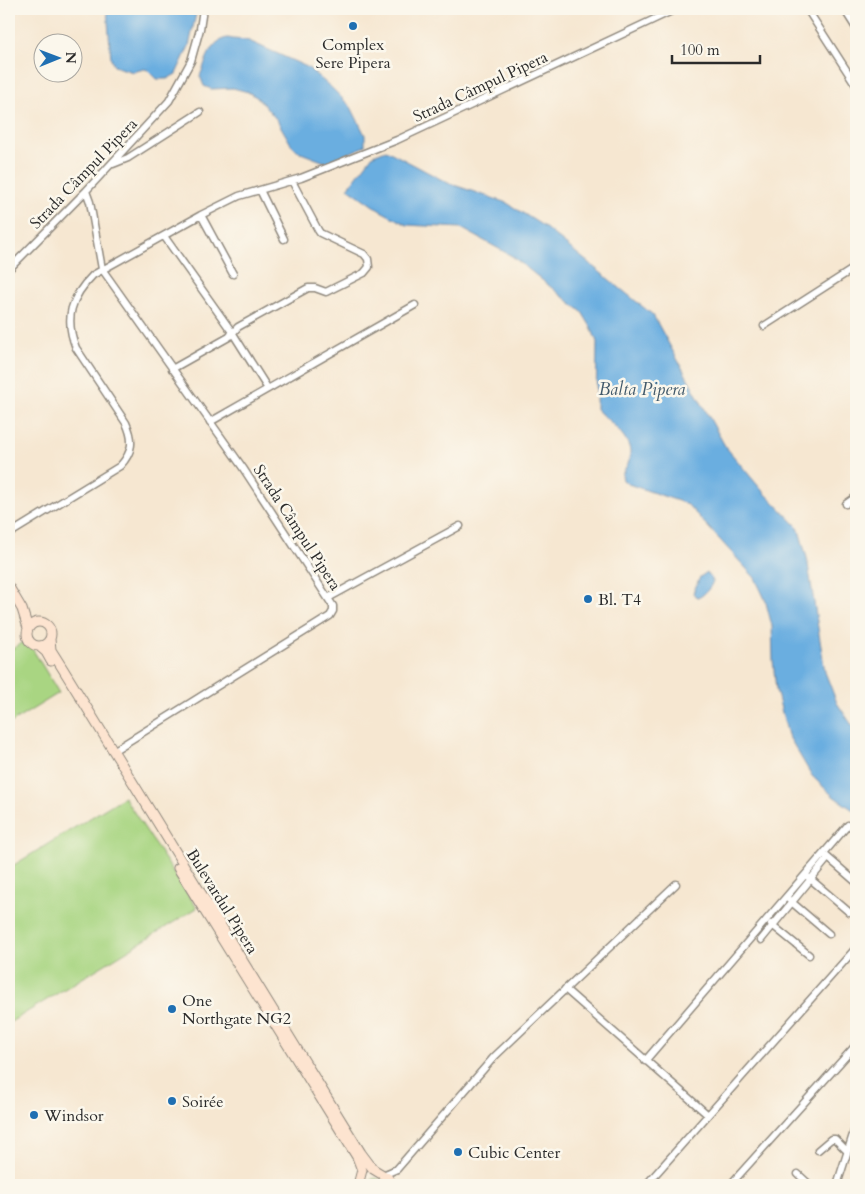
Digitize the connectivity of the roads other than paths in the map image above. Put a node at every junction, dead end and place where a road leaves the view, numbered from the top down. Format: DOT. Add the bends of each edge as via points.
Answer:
graph roads {
  1 [pos="203,9"];
  2 [pos="676,9"];
  3 [pos="807,9"];
  4 [pos="844,9"];
  5 [pos="856,11"];
  6 [pos="848,15"];
  7 [pos="856,28"];
  8 [pos="855,80"];
  9 [pos="200,112"];
  10 [pos="111,165"];
  11 [pos="292,180"];
  12 [pos="260,190"];
  13 [pos="86,191"];
  14 [pos="201,215"];
  15 [pos="164,236"];
  16 [pos="284,239"];
  17 [pos="856,267"];
  18 [pos="9,269"];
  19 [pos="102,269"];
  20 [pos="233,274"];
  21 [pos="415,305"];
  22 [pos="764,326"];
  23 [pos="232,332"];
  24 [pos="172,369"];
  25 [pos="268,389"];
  26 [pos="210,422"];
  27 [pos="856,497"];
  28 [pos="846,504"];
  29 [pos="460,526"];
  30 [pos="9,534"];
  31 [pos="9,587"];
  32 [pos="328,598"];
  33 [pos="22,609"];
  34 [pos="36,622"];
  35 [pos="28,628"];
  36 [pos="50,639"];
  37 [pos="38,646"];
  38 [pos="113,751"];
  39 [pos="848,824"];
  40 [pos="825,856"];
  41 [pos="808,876"];
  42 [pos="856,882"];
  43 [pos="676,884"];
  44 [pos="786,897"];
  45 [pos="792,902"];
  46 [pos="849,912"];
  47 [pos="766,920"];
  48 [pos="773,926"];
  49 [pos="829,934"];
  50 [pos="761,940"];
  51 [pos="856,948"];
  52 [pos="809,955"];
  53 [pos="565,989"];
  54 [pos="856,1045"];
  55 [pos="645,1061"];
  56 [pos="708,1115"];
  57 [pos="856,1125"];
  58 [pos="818,1150"];
  59 [pos="847,1151"];
  60 [pos="397,1169"];
  61 [pos="381,1174"];
  62 [pos="798,1174"];
  63 [pos="359,1182"];
  64 [pos="393,1185"];
  65 [pos="646,1185"];
  66 [pos="730,1185"];
  67 [pos="810,1185"];
  68 [pos="837,1185"];
  1 -- 10 [label="street, Strada Câmpul Pipera" via="192,62 163,108"];
  2 -- 11 [label="street, Strada Câmpul Pipera" via="397,140"];
  3 -- 8 [label="street"];
  4 -- 6 [label="street"];
  5 -- 6 [label="street"];
  6 -- 7 [label="street"];
  9 -- 10 [label="street" via="128,158"];
  10 -- 13 [label="street, Strada Câmpul Pipera"];
  11 -- 12 [label="street, Strada Câmpul Pipera"];
  11 -- 23 [label="street" via="320,233 364,254 369,266 364,273 326,292 308,288"];
  12 -- 14 [label="street, Strada Câmpul Pipera" via="238,196"];
  12 -- 16 [label="street"];
  13 -- 18 [label="street, Strada Câmpul Pipera"];
  13 -- 19 [label="street"];
  14 -- 15 [label="street, Strada Câmpul Pipera"];
  14 -- 20 [label="street"];
  15 -- 19 [label="street, Strada Câmpul Pipera"];
  15 -- 23 [label="street"];
  17 -- 22 [label="street"];
  19 -- 24 [label="street, Strada Câmpul Pipera"];
  19 -- 30 [label="street" via="85,283 76,296 71,306 70,327 76,348 131,433 130,452 112,472"];
  21 -- 25 [label="street"];
  23 -- 24 [label="street"];
  23 -- 25 [label="street"];
  24 -- 26 [label="street, Strada Câmpul Pipera"];
  25 -- 26 [label="street"];
  26 -- 32 [label="street, Strada Câmpul Pipera" via="244,468"];
  27 -- 28 [label="street"];
  29 -- 32 [label="street"];
  31 -- 33 [label="main road"];
  32 -- 38 [label="street, Strada Câmpul Pipera" via="333,606 330,616"];
  33 -- 34 [label="main road"];
  33 -- 35 [label="main road"];
  34 -- 35 [label="main road"];
  34 -- 36 [label="main road" via="48,626"];
  35 -- 37 [label="main road" via="29,642"];
  36 -- 37 [label="main road"];
  36 -- 38 [label="main road, Bulevardul Pipera" via="51,650"];
  37 -- 63 [label="main road, Bulevardul Pipera" via="46,652 356,1157 362,1170"];
  38 -- 61 [label="main road, Bulevardul Pipera" via="367,1163"];
  39 -- 40 [label="street"];
  40 -- 41 [label="street"];
  40 -- 42 [label="street"];
  41 -- 44 [label="street"];
  41 -- 45 [label="street"];
  41 -- 46 [label="street"];
  43 -- 53 [label="street"];
  44 -- 45 [label="street"];
  44 -- 47 [label="street"];
  45 -- 48 [label="street"];
  45 -- 49 [label="street"];
  47 -- 48 [label="street"];
  47 -- 55 [label="street"];
  48 -- 50 [label="street"];
  48 -- 52 [label="street"];
  51 -- 56 [label="street"];
  53 -- 55 [label="street"];
  53 -- 60 [label="street" via="494,1057"];
  54 -- 66 [label="street"];
  55 -- 56 [label="street"];
  56 -- 65 [label="street"];
  57 -- 59 [label="street"];
  58 -- 59 [label="street" via="835,1139"];
  59 -- 68 [label="street"];
  60 -- 61 [label="street"];
  60 -- 64 [label="street"];
  61 -- 63 [label="main road, Bulevardul Pipera" via="369,1174"];
  61 -- 64 [label="main road, Bulevardul Pipera"];
  62 -- 67 [label="street"];
}
